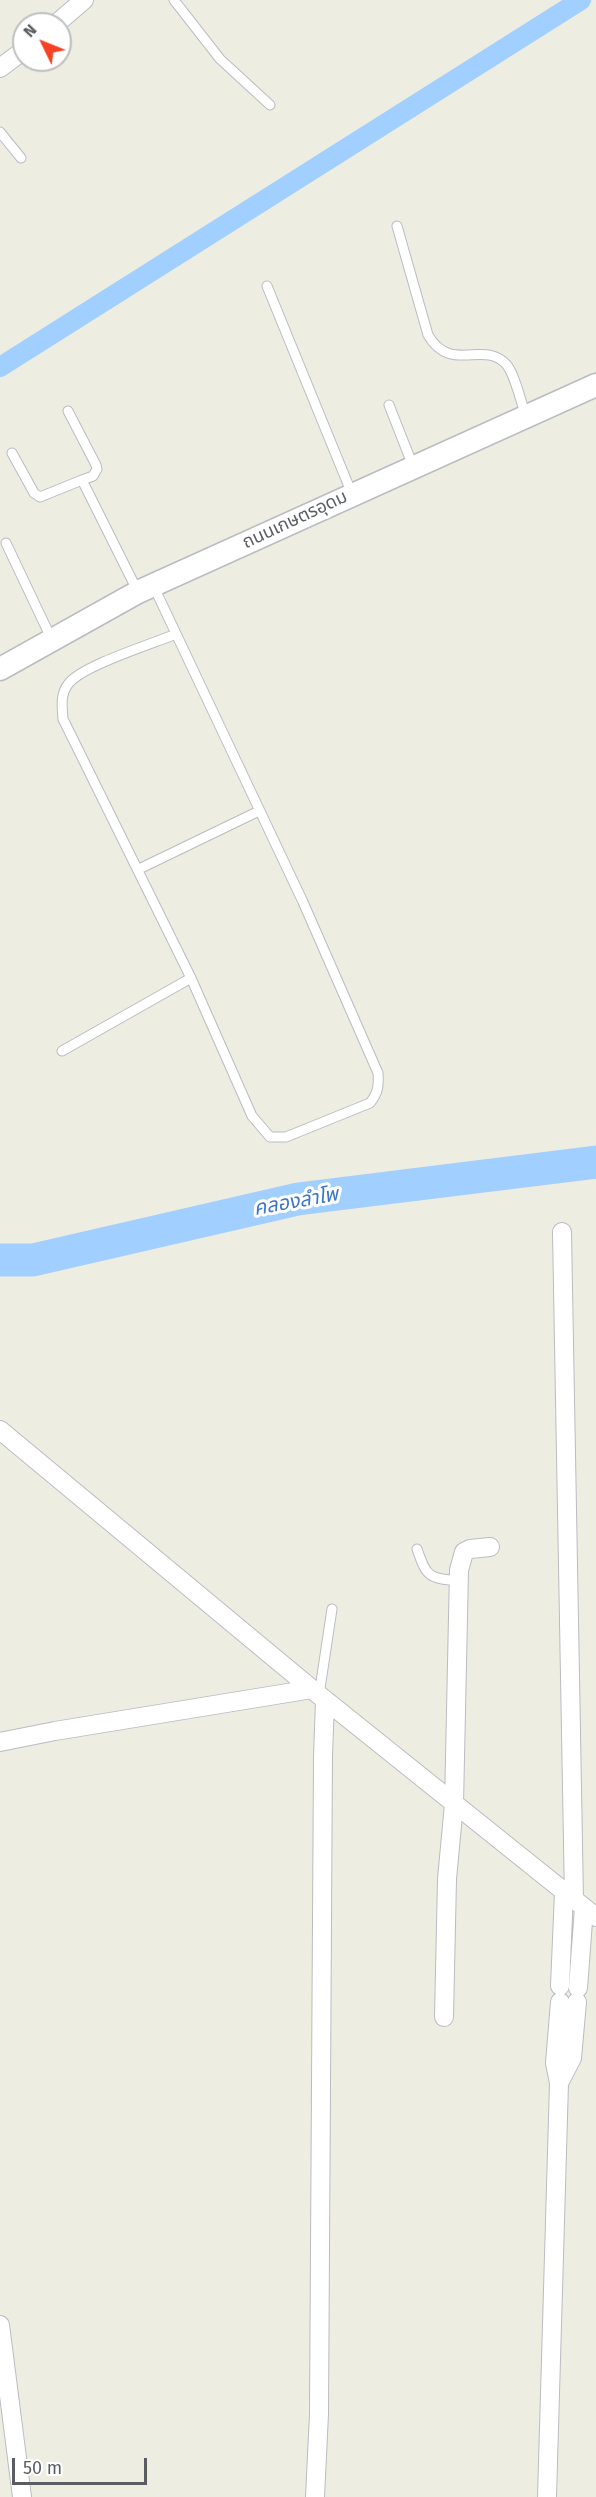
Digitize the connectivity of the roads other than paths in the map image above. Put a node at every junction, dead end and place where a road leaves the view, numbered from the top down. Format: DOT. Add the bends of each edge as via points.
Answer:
graph roads {
  1 [pos="84,0"];
  2 [pos="174,0"];
  3 [pos="70,12"];
  4 [pos="270,105"];
  5 [pos="0,132"];
  6 [pos="21,158"];
  7 [pos="397,226"];
  8 [pos="267,286"];
  9 [pos="596,385"];
  10 [pos="389,405"];
  11 [pos="68,411"];
  12 [pos="526,416"];
  13 [pos="12,453"];
  14 [pos="413,466"];
  15 [pos="82,480"];
  16 [pos="352,494"];
  17 [pos="6,543"];
  18 [pos="146,589"];
  19 [pos="177,634"];
  20 [pos="52,640"];
  21 [pos="0,669"];
  22 [pos="259,811"];
  23 [pos="139,869"];
  24 [pos="191,978"];
  25 [pos="62,1051"];
  26 [pos="562,1232"];
  27 [pos="0,1430"];
  28 [pos="490,1547"];
  29 [pos="417,1549"];
  30 [pos="459,1581"];
  31 [pos="332,1609"];
  32 [pos="319,1695"];
  33 [pos="0,1742"];
  34 [pos="454,1804"];
  35 [pos="579,1904"];
  36 [pos="569,1994"];
  37 [pos="444,2017"];
  38 [pos="0,2325"];
  39 [pos="22,2497"];
  40 [pos="315,2497"];
  41 [pos="547,2497"];
  1 -- 3 [label="street"];
  2 -- 4 [label="lane" via="220,58"];
  5 -- 6 [label="lane"];
  7 -- 12 [label="lane" via="434,345 450,355 490,355 500,359 508,366"];
  8 -- 16 [label="lane"];
  9 -- 12 [label="street, ถนนเกษตรอุดม"];
  10 -- 14 [label="lane"];
  11 -- 15 [label="lane" via="96,465 93,476"];
  12 -- 14 [label="street, ถนนเกษตรอุดม"];
  13 -- 15 [label="lane" via="40,497"];
  14 -- 16 [label="street, ถนนเกษตรอุดม"];
  15 -- 18 [label="lane"];
  16 -- 18 [label="street, ถนนเกษตรอุดม"];
  17 -- 20 [label="lane"];
  18 -- 19 [label="lane"];
  18 -- 20 [label="street, ถนนเกษตรอุดม"];
  19 -- 22 [label="lane"];
  19 -- 23 [label="lane" via="83,671 69,683 61,698 63,719"];
  20 -- 21 [label="street, ถนนเกษตรอุดม"];
  22 -- 23 [label="lane"];
  22 -- 24 [label="lane" via="378,1073 377,1095 370,1103 286,1137 270,1137 252,1116"];
  23 -- 24 [label="lane"];
  24 -- 25 [label="lane"];
  26 -- 35 [label="street"];
  27 -- 32 [label="street"];
  28 -- 30 [label="street" via="464,1552"];
  29 -- 30 [label="lane" via="428,1575"];
  30 -- 34 [label="street"];
  31 -- 32 [label="lane"];
  32 -- 33 [label="street"];
  32 -- 34 [label="street"];
  32 -- 40 [label="street" via="323,1756 319,2414"];
  34 -- 35 [label="street"];
  34 -- 37 [label="street" via="447,1879"];
  35 -- 36 [label="street"];
  35 -- 36 [label="street"];
  36 -- 41 [label="street" via="555,2063 559,2083"];
  38 -- 39 [label="street"];
}
